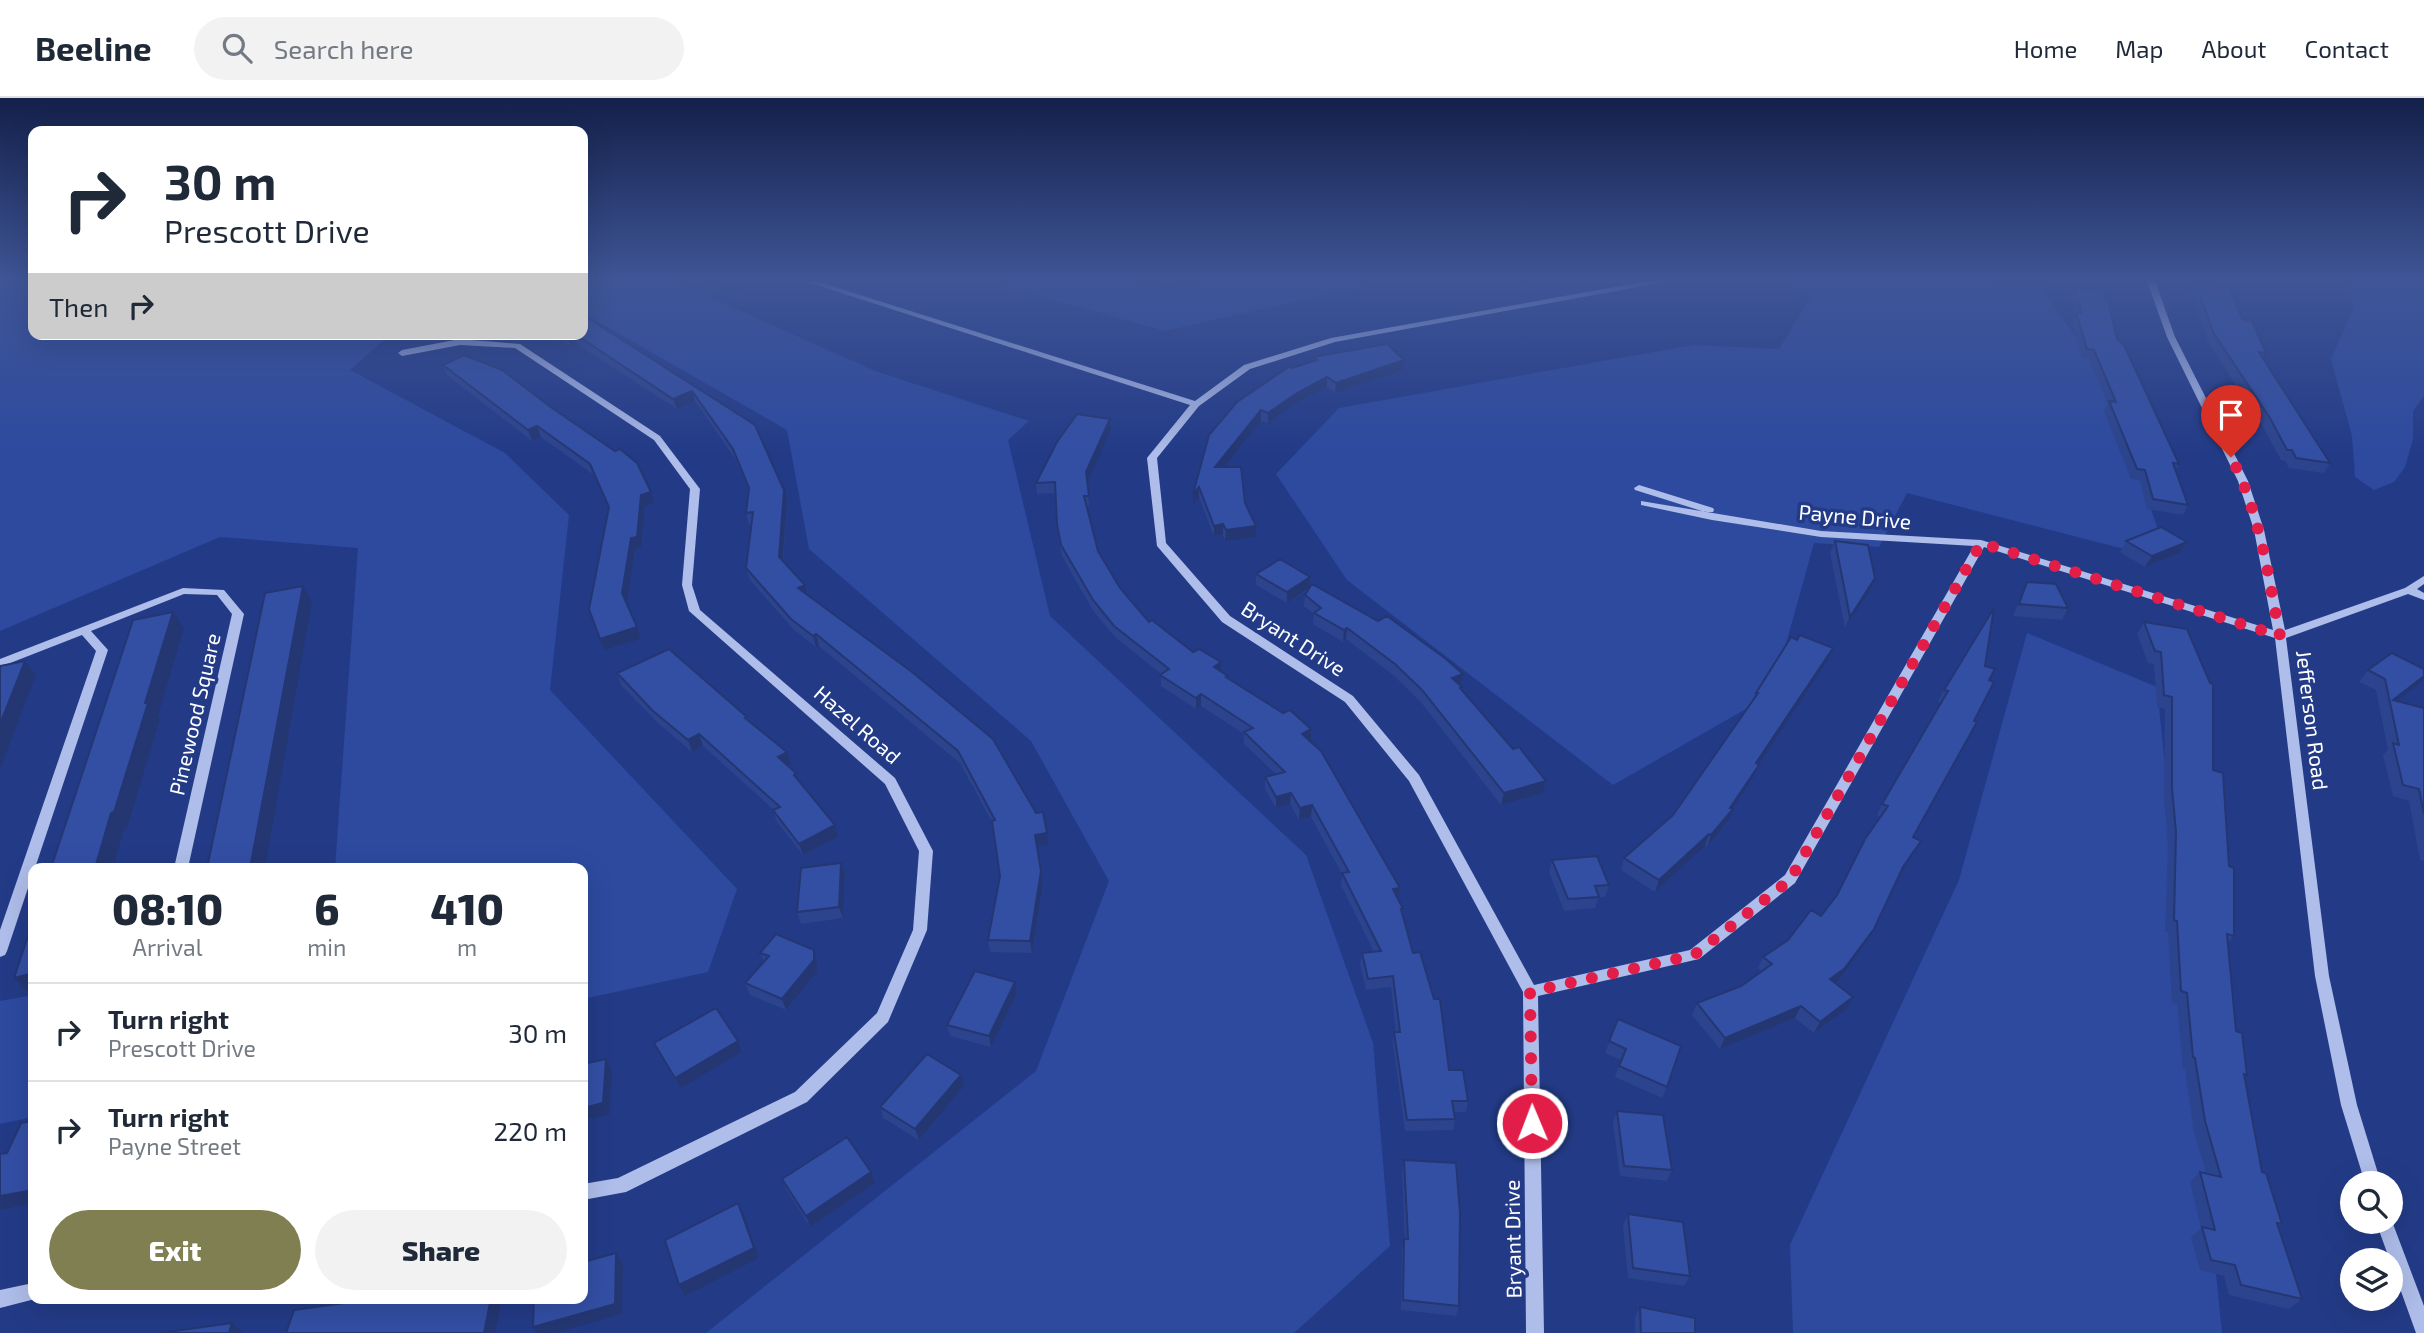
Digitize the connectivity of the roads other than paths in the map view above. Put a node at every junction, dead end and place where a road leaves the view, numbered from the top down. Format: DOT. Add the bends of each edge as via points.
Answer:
graph roads {
  1 [pos="990,339"];
  2 [pos="1343,339"];
  3 [pos="2172,339"];
  4 [pos="402,353"];
  5 [pos="1196,404"];
  6 [pos="1639,488"];
  7 [pos="1645,503"];
  8 [pos="1727,520"];
  9 [pos="1981,543"];
  10 [pos="2424,579"];
  11 [pos="2409,590"];
  12 [pos="2424,597"];
  13 [pos="85,631"];
  14 [pos="2280,636"];
  15 [pos="0,663"];
  16 [pos="30,863"];
  17 [pos="182,863"];
  18 [pos="28,868"];
  19 [pos="0,951"];
  20 [pos="1530,992"];
  21 [pos="2370,1171"];
  22 [pos="588,1191"];
  23 [pos="2389,1234"];
  24 [pos="28,1293"];
  25 [pos="0,1299"];
  26 [pos="2424,1331"];
  27 [pos="1535,1333"];
  1 -- 5 [label="street"];
  2 -- 5 [label="street, Bryant Drive" via="1247,367"];
  3 -- 14 [label="street, Jefferson Road" via="2243,481 2259,530"];
  4 -- 22 [label="street, Hazel Road" via="460,342 517,346 657,439 695,489 687,585 695,611 890,781 926,851 920,930 883,1017 801,1097 620,1186"];
  5 -- 20 [label="street, Bryant Drive" via="1152,458 1161,544 1226,620 1349,699 1414,778"];
  6 -- 8 [label="street, Payne Drive" via="1707,508"];
  7 -- 8 [label="street, Payne Drive"];
  8 -- 9 [label="street, Payne Drive" via="1857,537"];
  9 -- 14 [label="street, Payne Drive"];
  9 -- 20 [label="street" via="1790,880 1694,955"];
  10 -- 11 [label="street"];
  11 -- 12 [label="street"];
  11 -- 14 [label="street"];
  13 -- 15 [label="street, Pinewood Square"];
  13 -- 16 [label="street" via="102,650"];
  13 -- 17 [label="street, Pinewood Square" via="183,591 220,592 238,614"];
  14 -- 21 [label="street, Jefferson Road" via="2322,976 2349,1105"];
  18 -- 19 [label="street"];
  20 -- 27 [label="street, Bryant Drive"];
  23 -- 26 [label="street"];
  24 -- 25 [label="street"];
}
